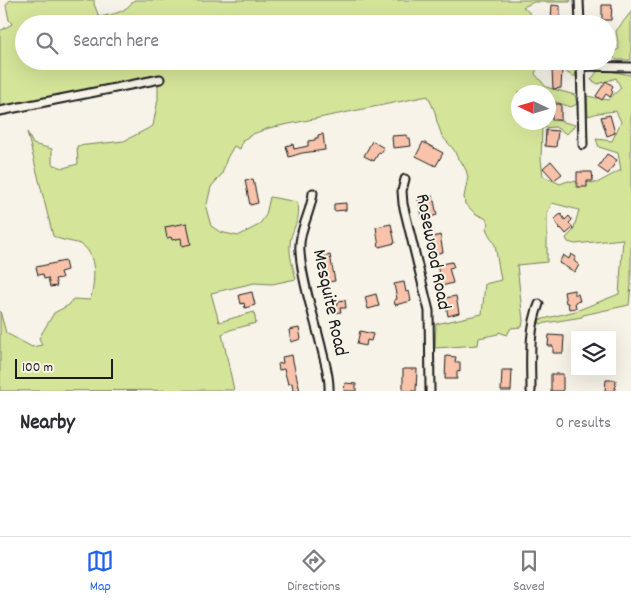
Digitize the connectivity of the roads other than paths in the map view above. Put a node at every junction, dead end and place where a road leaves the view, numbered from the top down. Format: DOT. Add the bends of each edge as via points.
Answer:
graph roads {
  1 [pos="579,0"];
  2 [pos="580,15"];
  3 [pos="616,66"];
  4 [pos="631,67"];
  5 [pos="581,70"];
  6 [pos="160,79"];
  7 [pos="0,111"];
  8 [pos="582,145"];
  9 [pos="405,179"];
  10 [pos="313,193"];
  11 [pos="539,304"];
  12 [pos="329,391"];
  13 [pos="430,391"];
  14 [pos="531,391"];
  1 -- 2 [label="street"];
  3 -- 4 [label="street"];
  5 -- 8 [label="street"];
  6 -- 7 [label="street"];
  9 -- 13 [label="street, Rosewood Road" via="403,204 429,311"];
  10 -- 12 [label="street, Mesquite Road" via="299,251 327,367"];
  11 -- 14 [label="street" via="533,326"];
}
